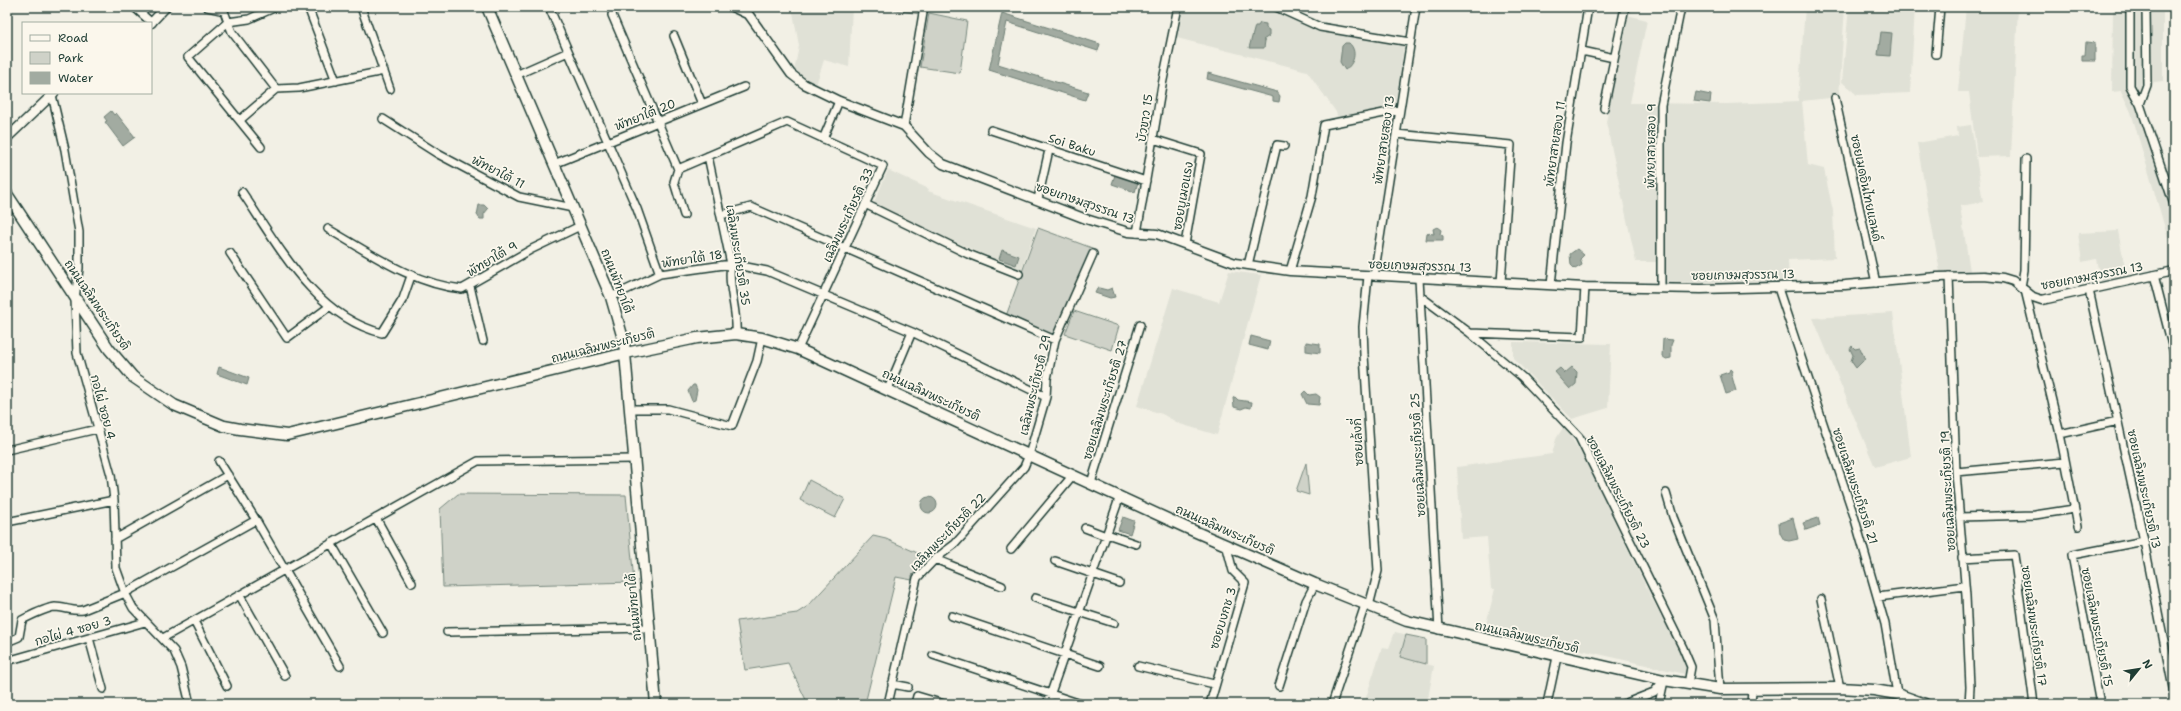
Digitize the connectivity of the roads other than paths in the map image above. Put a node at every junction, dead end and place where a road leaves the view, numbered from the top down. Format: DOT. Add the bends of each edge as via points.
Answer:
graph roads {
  1 [pos="134,7"];
  2 [pos="166,7"];
  3 [pos="207,7"];
  4 [pos="276,7"];
  5 [pos="308,7"];
  6 [pos="361,7"];
  7 [pos="488,7"];
  8 [pos="549,7"];
  9 [pos="614,7"];
  10 [pos="732,7"];
  11 [pos="924,7"];
  12 [pos="1178,7"];
  13 [pos="1276,7"];
  14 [pos="1416,7"];
  15 [pos="1588,7"];
  16 [pos="1625,7"];
  17 [pos="1681,7"];
  18 [pos="1940,7"];
  19 [pos="2130,7"];
  20 [pos="2146,7"];
  21 [pos="224,9"];
  22 [pos="150,22"];
  23 [pos="152,22"];
  24 [pos="228,22"];
  25 [pos="674,36"];
  26 [pos="1410,42"];
  27 [pos="1582,51"];
  28 [pos="568,52"];
  29 [pos="1936,54"];
  30 [pos="1614,58"];
  31 [pos="384,71"];
  32 [pos="516,76"];
  33 [pos="336,81"];
  34 [pos="2147,85"];
  35 [pos="744,86"];
  36 [pos="2130,86"];
  37 [pos="276,89"];
  38 [pos="390,89"];
  39 [pos="53,94"];
  40 [pos="1835,98"];
  41 [pos="839,101"];
  42 [pos="702,104"];
  43 [pos="2140,104"];
  44 [pos="1604,108"];
  45 [pos="1399,110"];
  46 [pos="383,119"];
  47 [pos="240,120"];
  48 [pos="656,121"];
  49 [pos="904,126"];
  50 [pos="991,130"];
  51 [pos="1396,134"];
  52 [pos="7,138"];
  53 [pos="823,139"];
  54 [pos="1153,139"];
  55 [pos="608,141"];
  56 [pos="1284,146"];
  57 [pos="261,147"];
  58 [pos="1049,150"];
  59 [pos="708,156"];
  60 [pos="2026,159"];
  61 [pos="554,164"];
  62 [pos="678,169"];
  63 [pos="1146,181"];
  64 [pos="242,192"];
  65 [pos="7,194"];
  66 [pos="1038,200"];
  67 [pos="865,204"];
  68 [pos="2174,205"];
  69 [pos="573,208"];
  70 [pos="684,215"];
  71 [pos="721,215"];
  72 [pos="580,226"];
  73 [pos="328,229"];
  74 [pos="1137,233"];
  75 [pos="1185,244"];
  76 [pos="845,248"];
  77 [pos="230,253"];
  78 [pos="1093,254"];
  79 [pos="731,264"];
  80 [pos="1248,265"];
  81 [pos="1290,271"];
  82 [pos="2174,271"];
  83 [pos="660,274"];
  84 [pos="1019,274"];
  85 [pos="2154,275"];
  86 [pos="411,276"];
  87 [pos="1371,276"];
  88 [pos="1949,276"];
  89 [pos="1419,278"];
  90 [pos="1501,282"];
  91 [pos="1876,283"];
  92 [pos="1551,285"];
  93 [pos="470,286"];
  94 [pos="1584,287"];
  95 [pos="1661,288"];
  96 [pos="1778,288"];
  97 [pos="2023,288"];
  98 [pos="2089,290"];
  99 [pos="824,294"];
  100 [pos="1420,296"];
  101 [pos="611,297"];
  102 [pos="75,299"];
  103 [pos="330,306"];
  104 [pos="1140,325"];
  105 [pos="912,332"];
  106 [pos="1470,333"];
  107 [pos="736,334"];
  108 [pos="762,338"];
  109 [pos="1055,340"];
  110 [pos="483,342"];
  111 [pos="798,349"];
  112 [pos="626,353"];
  113 [pos="2174,353"];
  114 [pos="888,389"];
  115 [pos="1046,397"];
  116 [pos="631,410"];
  117 [pos="2118,421"];
  118 [pos="97,429"];
  119 [pos="2060,434"];
  120 [pos="7,450"];
  121 [pos="1029,455"];
  122 [pos="635,459"];
  123 [pos="219,461"];
  124 [pos="2065,462"];
  125 [pos="1956,472"];
  126 [pos="228,475"];
  127 [pos="1073,475"];
  128 [pos="1091,483"];
  129 [pos="1666,493"];
  130 [pos="1120,496"];
  131 [pos="114,500"];
  132 [pos="2074,509"];
  133 [pos="1959,517"];
  134 [pos="376,518"];
  135 [pos="256,520"];
  136 [pos="7,522"];
  137 [pos="2078,526"];
  138 [pos="1085,528"];
  139 [pos="1106,535"];
  140 [pos="115,539"];
  141 [pos="2144,541"];
  142 [pos="331,543"];
  143 [pos="1226,543"];
  144 [pos="1136,544"];
  145 [pos="1011,549"];
  146 [pos="1962,558"];
  147 [pos="935,559"];
  148 [pos="1055,561"];
  149 [pos="286,570"];
  150 [pos="1092,574"];
  151 [pos="412,583"];
  152 [pos="1119,583"];
  153 [pos="1315,584"];
  154 [pos="1002,586"];
  155 [pos="1966,586"];
  156 [pos="125,593"];
  157 [pos="240,596"];
  158 [pos="1878,597"];
  159 [pos="1035,598"];
  160 [pos="1821,599"];
  161 [pos="1367,605"];
  162 [pos="1079,613"];
  163 [pos="952,616"];
  164 [pos="194,621"];
  165 [pos="145,622"];
  166 [pos="1114,623"];
  167 [pos="649,628"];
  168 [pos="1439,630"];
  169 [pos="447,632"];
  170 [pos="383,633"];
  171 [pos="89,638"];
  172 [pos="163,638"];
  173 [pos="7,642"];
  174 [pos="1065,652"];
  175 [pos="933,655"];
  176 [pos="1557,657"];
  177 [pos="7,661"];
  178 [pos="340,666"];
  179 [pos="1100,666"];
  180 [pos="1138,666"];
  181 [pos="284,676"];
  182 [pos="1664,680"];
  183 [pos="892,684"];
  184 [pos="1214,684"];
  185 [pos="1688,684"];
  186 [pos="227,686"];
  187 [pos="1279,686"];
  188 [pos="908,687"];
  189 [pos="1840,688"];
  190 [pos="103,689"];
  191 [pos="1720,689"];
  192 [pos="1752,690"];
  193 [pos="2174,692"];
  194 [pos="1050,694"];
  195 [pos="1897,694"];
  196 [pos="190,704"];
  197 [pos="656,704"];
  198 [pos="888,704"];
  199 [pos="916,704"];
  200 [pos="944,704"];
  201 [pos="1047,704"];
  202 [pos="1081,704"];
  203 [pos="1210,704"];
  204 [pos="1332,704"];
  205 [pos="1547,704"];
  206 [pos="1624,704"];
  207 [pos="1659,704"];
  208 [pos="1751,704"];
  209 [pos="1925,704"];
  210 [pos="1969,704"];
  211 [pos="2034,704"];
  212 [pos="2100,704"];
  1 -- 22 [label="street"];
  2 -- 23 [label="street"];
  3 -- 21 [label="street"];
  4 -- 24 [label="street" via="249,19"];
  5 -- 33 [label="street"];
  6 -- 31 [label="street"];
  7 -- 32 [label="main road, ถนนพัทยาใต้"];
  8 -- 28 [label="street"];
  9 -- 48 [label="street" via="612,15"];
  10 -- 41 [label="street, ซอยเกษมสุวรรณ 13" via="749,15 791,74 804,84"];
  11 -- 49 [label="street"];
  12 -- 54 [label="street, บัวขาว 15"];
  13 -- 26 [label="street" via="1320,27"];
  14 -- 26 [label="street, พัทยาสายสอง 13"];
  15 -- 27 [label="street, พัทยาสายสอง 11"];
  16 -- 30 [label="street"];
  17 -- 95 [label="street, พัทยาสายสอง 9" via="1661,105"];
  18 -- 29 [label="street"];
  19 -- 36 [label="street"];
  20 -- 34 [label="street"];
  21 -- 24 [label="street"];
  24 -- 37 [label="street" via="232,32"];
  24 -- 47 [label="street" via="188,57"];
  25 -- 42 [label="street"];
  26 -- 45 [label="street, พัทยาสายสอง 13"];
  27 -- 30 [label="street"];
  27 -- 92 [label="street, พัทยาสายสอง 11" via="1566,142"];
  28 -- 32 [label="street"];
  28 -- 55 [label="street"];
  30 -- 44 [label="street"];
  31 -- 33 [label="street"];
  31 -- 38 [label="street"];
  32 -- 61 [label="main road, ถนนพัทยาใต้"];
  33 -- 37 [label="street" via="299,88"];
  34 -- 36 [label="street" via="2139,88"];
  34 -- 43 [label="street"];
  35 -- 42 [label="street, พัทยาใต้ 20"];
  36 -- 43 [label="street"];
  37 -- 47 [label="street"];
  39 -- 52 [label="street"];
  39 -- 102 [label="street, กอไผ่ ซอย 4" via="79,232 79,268"];
  40 -- 91 [label="street, ซอยเมดอินไทยแลนด์"];
  41 -- 49 [label="street, ซอยเกษมสุวรรณ 13"];
  41 -- 53 [label="street"];
  42 -- 48 [label="street, พัทยาใต้ 20"];
  43 -- 68 [label="street"];
  45 -- 51 [label="street, พัทยาสายสอง 13"];
  45 -- 81 [label="street" via="1324,125 1312,196"];
  46 -- 69 [label="street, พัทยาใต้ 11" via="438,154 519,197"];
  47 -- 57 [label="street"];
  48 -- 55 [label="street, พัทยาใต้ 20"];
  48 -- 62 [label="street"];
  49 -- 66 [label="street, ซอยเกษมสุวรรณ 13" via="943,164"];
  50 -- 58 [label="street, Soi Baku"];
  51 -- 87 [label="street, พัทยาสายสอง 13"];
  51 -- 90 [label="street" via="1511,145"];
  53 -- 59 [label="street" via="787,122"];
  53 -- 67 [label="street, เฉลิมพระเกียรติ 33" via="883,166"];
  54 -- 63 [label="street, บัวขาว 15"];
  54 -- 75 [label="street, ซอยบูเมอแรง" via="1201,154"];
  55 -- 61 [label="street, พัทยาใต้ 20"];
  55 -- 83 [label="street" via="637,209"];
  56 -- 80 [label="street" via="1277,145"];
  58 -- 63 [label="street, Soi Baku"];
  58 -- 66 [label="street"];
  59 -- 62 [label="street"];
  59 -- 71 [label="street, เฉลิมพระเกียรติ 35"];
  60 -- 97 [label="street"];
  61 -- 69 [label="main road, ถนนพัทยาใต้"];
  62 -- 70 [label="street" via="674,182"];
  63 -- 74 [label="street, บัวขาว 15"];
  64 -- 103 [label="street" via="288,260 316,295"];
  65 -- 102 [label="main road, ถนนเฉลิมพระเกียรติ"];
  66 -- 74 [label="street, ซอยเกษมสุวรรณ 13" via="1086,219"];
  67 -- 76 [label="street, เฉลิมพระเกียรติ 33"];
  67 -- 84 [label="street" via="968,254"];
  69 -- 72 [label="main road, ถนนพัทยาใต้"];
  71 -- 76 [label="street" via="751,207"];
  71 -- 79 [label="street, เฉลิมพระเกียรติ 35"];
  72 -- 93 [label="street, พัทยาใต้ 9" via="494,269"];
  72 -- 101 [label="main road, ถนนพัทยาใต้"];
  73 -- 86 [label="street, พัทยาใต้ 9"];
  74 -- 75 [label="street, ซอยเกษมสุวรรณ 13" via="1157,234"];
  75 -- 80 [label="street, ซอยเกษมสุวรรณ 13" via="1235,263"];
  76 -- 99 [label="street, เฉลิมพระเกียรติ 33"];
  76 -- 109 [label="street"];
  77 -- 103 [label="street" via="287,338"];
  78 -- 109 [label="street, เฉลิมพระเกียรติ 29"];
  79 -- 83 [label="street, พัทยาใต้ 18"];
  79 -- 99 [label="street, พัทยาใต้ 18" via="767,271"];
  79 -- 107 [label="street, เฉลิมพระเกียรติ 35" via="729,275 737,319"];
  80 -- 81 [label="street, ซอยเกษมสุวรรณ 13"];
  81 -- 87 [label="street, ซอยเกษมสุวรรณ 13"];
  82 -- 85 [label="street, ซอยเกษมสุวรรณ 13"];
  83 -- 101 [label="street, พัทยาใต้ 18"];
  85 -- 98 [label="street, ซอยเกษมสุวรรณ 13"];
  85 -- 113 [label="street"];
  86 -- 93 [label="street, พัทยาใต้ 9" via="449,288 462,289"];
  86 -- 103 [label="street" via="403,299 382,333 368,330"];
  87 -- 89 [label="street, ซอยเกษมสุวรรณ 13"];
  87 -- 161 [label="street, ซอยเล้งกี่" via="1363,327 1378,571"];
  88 -- 91 [label="street, ซอยเกษมสุวรรณ 13"];
  88 -- 97 [label="street, ซอยเกษมสุวรรณ 13" via="2003,278"];
  88 -- 125 [label="street, ซอยเฉลิมพระเกียรติ 19"];
  89 -- 90 [label="street, ซอยเกษมสุวรรณ 13"];
  89 -- 100 [label="street, ซอยเฉลิมพระเกียรติ 25"];
  90 -- 92 [label="street, ซอยเกษมสุวรรณ 13"];
  91 -- 96 [label="street, ซอยเกษมสุวรรณ 13"];
  92 -- 94 [label="street, ซอยเกษมสุวรรณ 13"];
  93 -- 110 [label="street"];
  94 -- 95 [label="street, ซอยเกษมสุวรรณ 13"];
  94 -- 106 [label="street" via="1582,337"];
  95 -- 96 [label="street, ซอยเกษมสุวรรณ 13"];
  96 -- 158 [label="street, ซอยเฉลิมพระเกียรติ 21" via="1847,493"];
  97 -- 98 [label="street, ซอยเกษมสุวรรณ 13" via="2033,297 2042,300"];
  97 -- 119 [label="street"];
  98 -- 117 [label="street, ซอยเฉลิมพระเกียรติ 13"];
  99 -- 105 [label="street, พัทยาใต้ 18"];
  99 -- 111 [label="street, เฉลิมพระเกียรติ 33"];
  100 -- 106 [label="street, ซอยเฉลิมพระเกียรติ 23"];
  100 -- 168 [label="street, ซอยเฉลิมพระเกียรติ 25"];
  101 -- 112 [label="main road, ถนนพัทยาใต้"];
  102 -- 112 [label="main road, ถนนเฉลิมพระเกียรติ" via="117,359 133,377 149,389 174,405 206,419 224,426 256,432 287,434 304,431"];
  102 -- 118 [label="street, กอไผ่ ซอย 4" via="76,353"];
  104 -- 128 [label="street, ซอยเฉลิมพระเกียรติ 27"];
  105 -- 114 [label="street"];
  105 -- 115 [label="street, พัทยาใต้ 18"];
  106 -- 185 [label="street, ซอยเฉลิมพระเกียรติ 23" via="1522,377 1578,437 1683,648 1691,667"];
  107 -- 108 [label="main road, ถนนเฉลิมพระเกียรติ"];
  107 -- 112 [label="main road, ถนนเฉลิมพระเกียรติ" via="697,338"];
  108 -- 111 [label="main road, ถนนเฉลิมพระเกียรติ"];
  108 -- 116 [label="street" via="757,360 732,426 668,409"];
  109 -- 115 [label="street, เฉลิมพระเกียรติ 29"];
  111 -- 114 [label="main road, ถนนเฉลิมพระเกียรติ"];
  112 -- 116 [label="main road, ถนนพัทยาใต้"];
  114 -- 121 [label="main road, ถนนเฉลิมพระเกียรติ"];
  115 -- 121 [label="street, เฉลิมพระเกียรติ 29"];
  116 -- 122 [label="main road, ถนนพัทยาใต้"];
  117 -- 119 [label="street"];
  117 -- 141 [label="street, ซอยเฉลิมพระเกียรติ 13"];
  118 -- 120 [label="street"];
  118 -- 131 [label="street, กอไผ่ ซอย 4"];
  119 -- 124 [label="street"];
  121 -- 127 [label="main road, ถนนเฉลิมพระเกียรติ"];
  121 -- 147 [label="street, เฉลิมพระเกียรติ 22" via="1024,466 955,544"];
  122 -- 134 [label="street" via="478,461"];
  122 -- 167 [label="main road, ถนนพัทยาใต้"];
  123 -- 126 [label="street"];
  124 -- 125 [label="street"];
  124 -- 132 [label="street"];
  125 -- 133 [label="street, ซอยเฉลิมพระเกียรติ 19"];
  126 -- 135 [label="street"];
  126 -- 140 [label="street"];
  127 -- 128 [label="main road, ถนนเฉลิมพระเกียรติ"];
  127 -- 145 [label="street"];
  128 -- 130 [label="main road, ถนนเฉลิมพระเกียรติ"];
  129 -- 191 [label="street" via="1673,517 1715,620"];
  130 -- 139 [label="street"];
  130 -- 143 [label="main road, ถนนเฉลิมพระเกียรติ"];
  131 -- 136 [label="street"];
  131 -- 140 [label="street, กอไผ่ ซอย 4"];
  132 -- 133 [label="street" via="2035,515"];
  132 -- 137 [label="street"];
  133 -- 146 [label="street, ซอยเฉลิมพระเกียรติ 19"];
  134 -- 142 [label="street"];
  134 -- 151 [label="street"];
  135 -- 149 [label="street"];
  135 -- 156 [label="street"];
  138 -- 139 [label="street"];
  139 -- 144 [label="street"];
  139 -- 150 [label="street"];
  140 -- 156 [label="street, กอไผ่ ซอย 4" via="116,568"];
  141 -- 193 [label="street, ซอยเฉลิมพระเกียรติ 13"];
  141 -- 212 [label="street, ซอยเฉลิมพระเกียรติ 15" via="2072,555"];
  142 -- 149 [label="street"];
  142 -- 170 [label="street"];
  143 -- 153 [label="main road, ถนนเฉลิมพระเกียรติ"];
  143 -- 184 [label="street, ซอยบงกช 3" via="1233,571 1246,583"];
  146 -- 155 [label="street, ซอยเฉลิมพระเกียรติ 19"];
  146 -- 211 [label="street, ซอยเฉลิมพระเกียรติ 17" via="2014,555"];
  147 -- 154 [label="street"];
  147 -- 183 [label="street, เฉลิมพระเกียรติ 22" via="917,578"];
  148 -- 150 [label="street"];
  149 -- 157 [label="street"];
  149 -- 178 [label="street"];
  150 -- 152 [label="street"];
  150 -- 162 [label="street"];
  153 -- 161 [label="main road, ถนนเฉลิมพระเกียรติ"];
  153 -- 187 [label="street" via="1306,601"];
  155 -- 158 [label="street"];
  155 -- 210 [label="street, ซอยเฉลิมพระเกียรติ 19"];
  156 -- 165 [label="street, กอไผ่ ซอย 4"];
  156 -- 173 [label="street" via="77,611 56,607 29,617 22,621 22,632 19,637"];
  157 -- 164 [label="street"];
  157 -- 181 [label="street"];
  158 -- 195 [label="street, ซอยเฉลิมพระเกียรติ 21"];
  159 -- 162 [label="street"];
  160 -- 189 [label="street"];
  161 -- 168 [label="main road, ถนนเฉลิมพระเกียรติ"];
  161 -- 204 [label="street, ซอยเล้งกี่"];
  162 -- 166 [label="street"];
  162 -- 174 [label="street"];
  163 -- 174 [label="street"];
  164 -- 172 [label="street"];
  164 -- 186 [label="street"];
  165 -- 171 [label="street, กอไผ่ 4 ซอย 3"];
  165 -- 172 [label="street, กอไผ่ ซอย 4"];
  167 -- 169 [label="street"];
  167 -- 197 [label="main road, ถนนพัทยาใต้"];
  168 -- 176 [label="main road, ถนนเฉลิมพระเกียรติ"];
  171 -- 177 [label="street, กอไผ่ 4 ซอย 3"];
  171 -- 190 [label="street"];
  172 -- 196 [label="street, กอไผ่ ซอย 4" via="174,651 181,667"];
  174 -- 179 [label="street"];
  174 -- 194 [label="street"];
  175 -- 194 [label="street"];
  176 -- 182 [label="main road, ถนนเฉลิมพระเกียรติ"];
  176 -- 205 [label="street"];
  180 -- 184 [label="street"];
  182 -- 185 [label="main road, ถนนเฉลิมพระเกียรติ"];
  182 -- 206 [label="street" via="1654,692"];
  182 -- 207 [label="street"];
  183 -- 188 [label="street"];
  183 -- 198 [label="street, เฉลิมพระเกียรติ 22"];
  184 -- 203 [label="street, ซอยบงกช 3"];
  185 -- 191 [label="main road, ถนนเฉลิมพระเกียรติ"];
  189 -- 192 [label="main road, ถนนเฉลิมพระเกียรติ"];
  189 -- 195 [label="main road, ถนนเฉลิมพระเกียรติ"];
  191 -- 192 [label="main road, ถนนเฉลิมพระเกียรติ"];
  192 -- 208 [label="street"];
  194 -- 201 [label="street"];
  194 -- 202 [label="street"];
  195 -- 209 [label="main road, ถนนเฉลิมพระเกียรติ"];
  199 -- 200 [label="street" via="917,696"];
}
